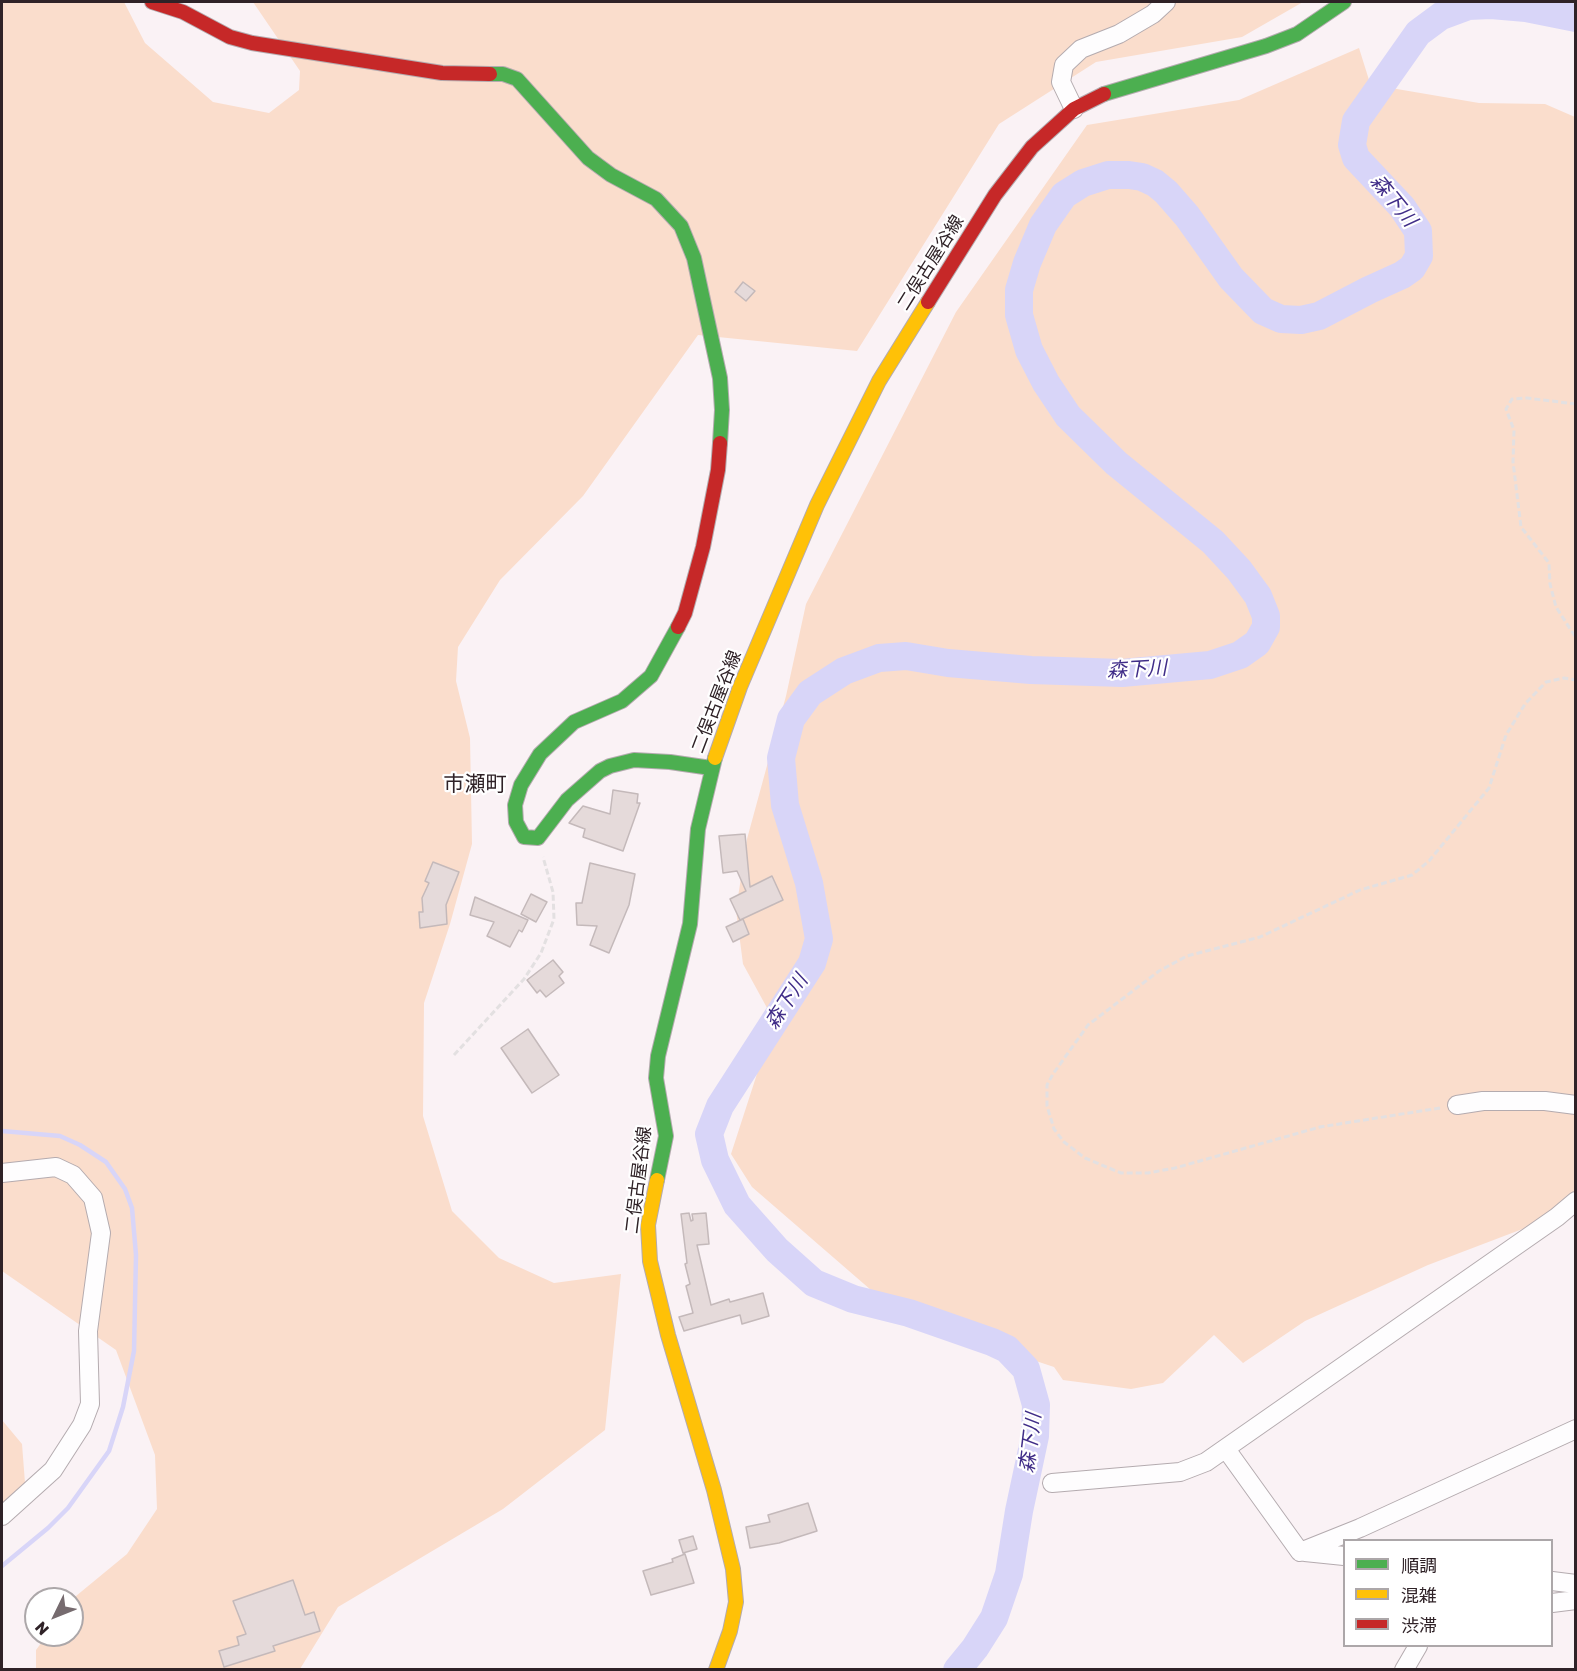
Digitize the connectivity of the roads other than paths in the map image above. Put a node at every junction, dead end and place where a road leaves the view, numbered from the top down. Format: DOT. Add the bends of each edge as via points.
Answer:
graph roads {
  1 [pos="152,2"];
  2 [pos="1166,2"];
  3 [pos="1344,2"];
  4 [pos="1074,109"];
  5 [pos="711,768"];
  6 [pos="1457,1105"];
  7 [pos="1575,1106"];
  8 [pos="2,1173"];
  9 [pos="1575,1201"];
  10 [pos="1575,1429"];
  11 [pos="1226,1449"];
  12 [pos="1052,1483"];
  13 [pos="2,1516"];
  14 [pos="1300,1552"];
  15 [pos="1343,1556"];
  16 [pos="1553,1581"];
  17 [pos="1575,1584"];
  18 [pos="1575,1600"];
  19 [pos="1553,1604"];
  20 [pos="1417,1647"];
  21 [pos="716,1670"];
  22 [pos="1404,1670"];
  1 -- 5 [label="main road" via="252,43 442,73 503,74 517,79 588,158 656,199 681,226 694,258 720,378 718,470 704,547 685,613 651,676 622,701 574,722 540,754 521,785 515,805 516,822 524,837 538,838 567,800 610,766 634,760"];
  2 -- 4 [label="street" via="1119,34 1081,49 1064,65 1061,82"];
  3 -- 4 [label="main road, 二俣古屋谷線" via="1297,34 1106,93"];
  4 -- 5 [label="main road, 二俣古屋谷線" via="1032,147 995,195 879,381 812,516 740,687"];
  5 -- 21 [label="main road, 二俣古屋谷線" via="698,828 690,924 658,1056 656,1078 666,1136 648,1225 650,1261 733,1569 736,1602"];
  6 -- 7 [label="street" via="1545,1101"];
  8 -- 13 [label="street" via="56,1167 73,1175 93,1198 101,1233 88,1331 90,1404 82,1425 53,1470"];
  9 -- 11 [label="street"];
  10 -- 14 [label="street"];
  11 -- 12 [label="street" via="1180,1472"];
  11 -- 14 [label="street"];
  14 -- 15 [label="street"];
  16 -- 17 [label="street"];
  18 -- 19 [label="street"];
  20 -- 22 [label="street"];
}
